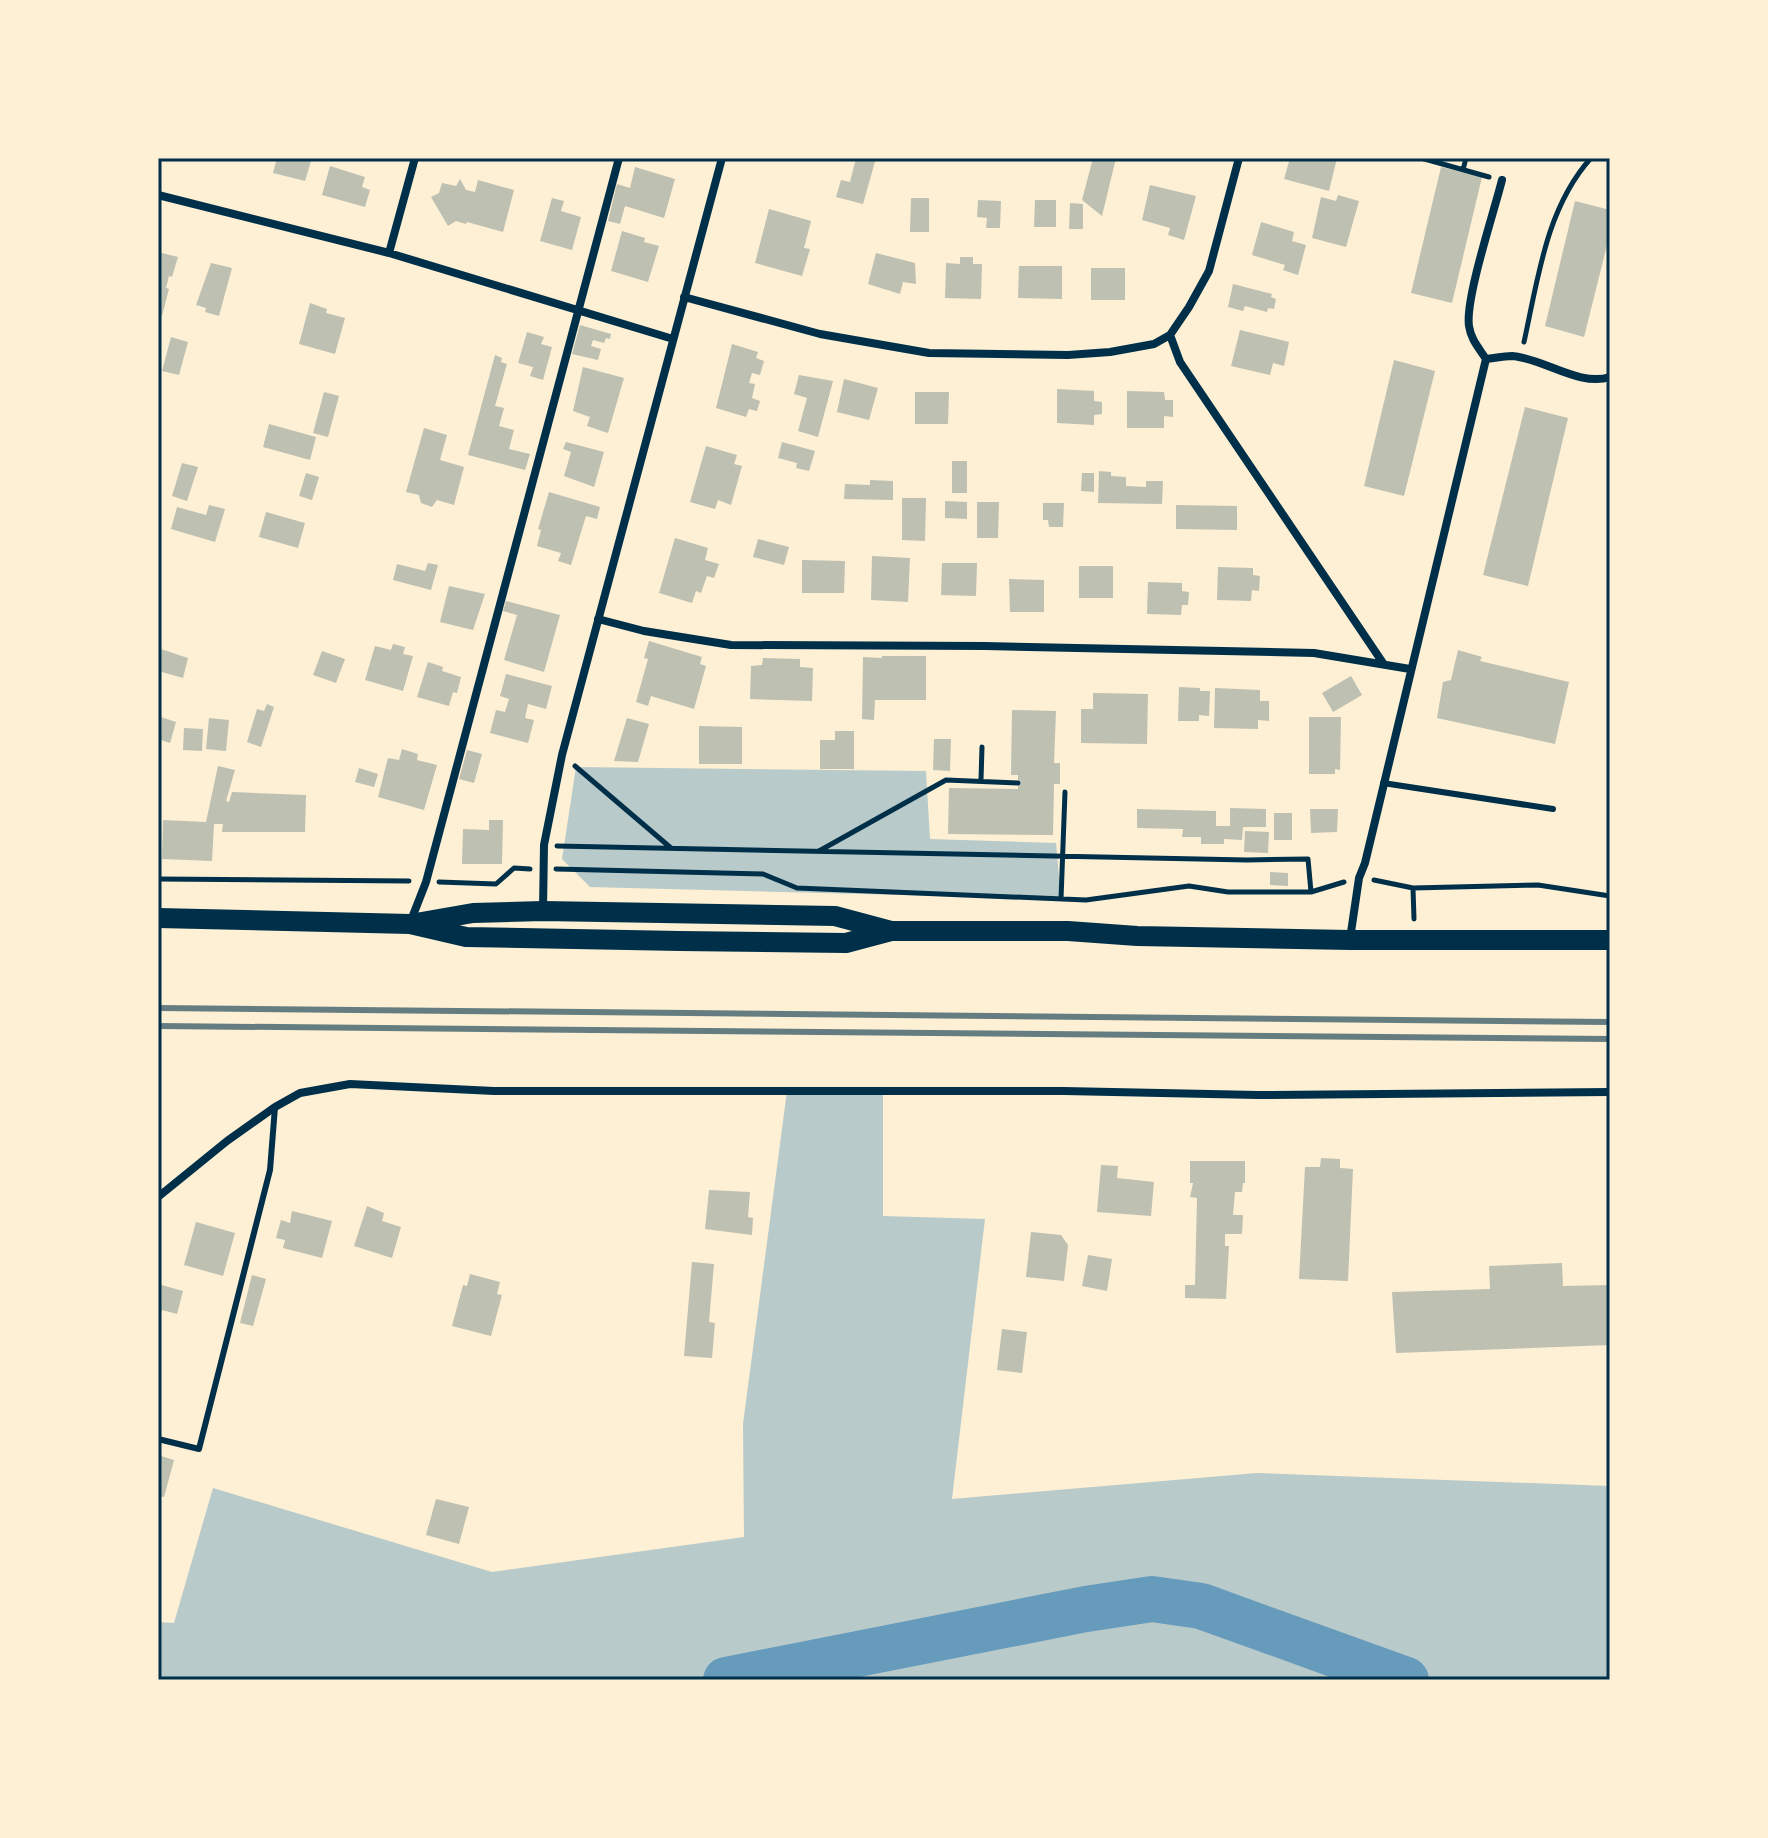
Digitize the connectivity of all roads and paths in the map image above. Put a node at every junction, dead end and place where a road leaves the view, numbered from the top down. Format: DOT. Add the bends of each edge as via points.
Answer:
graph roads {
  1 [pos="415,158"];
  2 [pos="619,158"];
  3 [pos="722,158"];
  4 [pos="1239,158"];
  5 [pos="1421,158"];
  6 [pos="1466,158"];
  7 [pos="1591,158"];
  8 [pos="1463,170"];
  9 [pos="1502,180"];
  10 [pos="158,195"];
  11 [pos="389,253"];
  12 [pos="684,297"];
  13 [pos="578,311"];
  14 [pos="1170,335"];
  15 [pos="673,339"];
  16 [pos="1520,358"];
  17 [pos="1486,359"];
  18 [pos="1610,377"];
  19 [pos="598,619"];
  20 [pos="1383,663"];
  21 [pos="1410,669"];
  22 [pos="982,747"];
  23 [pos="562,755"];
  24 [pos="981,780"];
  25 [pos="1018,783"];
  26 [pos="1383,783"];
  27 [pos="1065,792"];
  28 [pos="1553,809"];
  29 [pos="544,845"];
  30 [pos="671,848"];
  31 [pos="818,851"];
  32 [pos="1063,855"];
  33 [pos="517,869"];
  34 [pos="542,869"];
  35 [pos="158,879"];
  36 [pos="1377,880"];
  37 [pos="426,882"];
  38 [pos="1342,882"];
  39 [pos="1311,892"];
  40 [pos="1610,896"];
  41 [pos="1061,899"];
  42 [pos="543,911"];
  43 [pos="158,918"];
  44 [pos="410,924"];
  45 [pos="891,931"];
  46 [pos="1350,940"];
  47 [pos="1610,940"];
  48 [pos="1610,1092"];
  49 [pos="275,1107"];
  50 [pos="158,1197"];
  51 [pos="158,1439"];
  1 -- 11 [label="street"];
  2 -- 13 [label="street"];
  3 -- 12 [label="street"];
  4 -- 14 [label="street" via="1209,271"];
  5 -- 8 [label="path"];
  6 -- 8 [label="path"];
  7 -- 16 [label="path" via="1570,187 1548,237"];
  8 -- 9 [label="path"];
  9 -- 17 [label="street" via="1469,324"];
  10 -- 11 [label="street"];
  11 -- 13 [label="street"];
  12 -- 14 [label="street" via="820,334 929,353 1110,352 1154,344"];
  12 -- 15 [label="street"];
  13 -- 15 [label="street"];
  13 -- 37 [label="street"];
  14 -- 20 [label="street" via="1180,362"];
  15 -- 19 [label="street"];
  16 -- 17 [label="street"];
  16 -- 18 [label="street" via="1585,377"];
  17 -- 21 [label="street"];
  19 -- 20 [label="street" via="731,645 1314,653"];
  19 -- 23 [label="street"];
  20 -- 21 [label="street"];
  21 -- 26 [label="street"];
  22 -- 24 [label="path"];
  23 -- 29 [label="street"];
  23 -- 30 [label="path"];
  24 -- 25 [label="path"];
  24 -- 31 [label="path" via="946,780"];
  26 -- 28 [label="lane"];
  26 -- 46 [label="street"];
  27 -- 32 [label="path"];
  29 -- 30 [label="path"];
  29 -- 34 [label="street"];
  30 -- 31 [label="path"];
  31 -- 32 [label="path"];
  32 -- 39 [label="path" via="1308,859"];
  32 -- 41 [label="path"];
  33 -- 37 [label="path" via="496,884"];
  34 -- 41 [label="path" via="763,874 797,888"];
  34 -- 42 [label="street"];
  35 -- 37 [label="path"];
  36 -- 40 [label="path" via="1413,888 1538,885"];
  37 -- 44 [label="street"];
  38 -- 39 [label="path"];
  39 -- 41 [label="path" via="1228,892 1189,886 1113,898"];
  42 -- 44 [label="main road" via="473,913"];
  42 -- 45 [label="main road" via="835,916"];
  43 -- 44 [label="main road"];
  44 -- 45 [label="main road" via="466,937 665,941 846,943"];
  45 -- 46 [label="main road"];
  46 -- 47 [label="main road"];
  48 -- 49 [label="street" via="494,1091 350,1084 300,1093"];
  49 -- 50 [label="street"];
  49 -- 51 [label="lane" via="270,1170 199,1449"];
}
